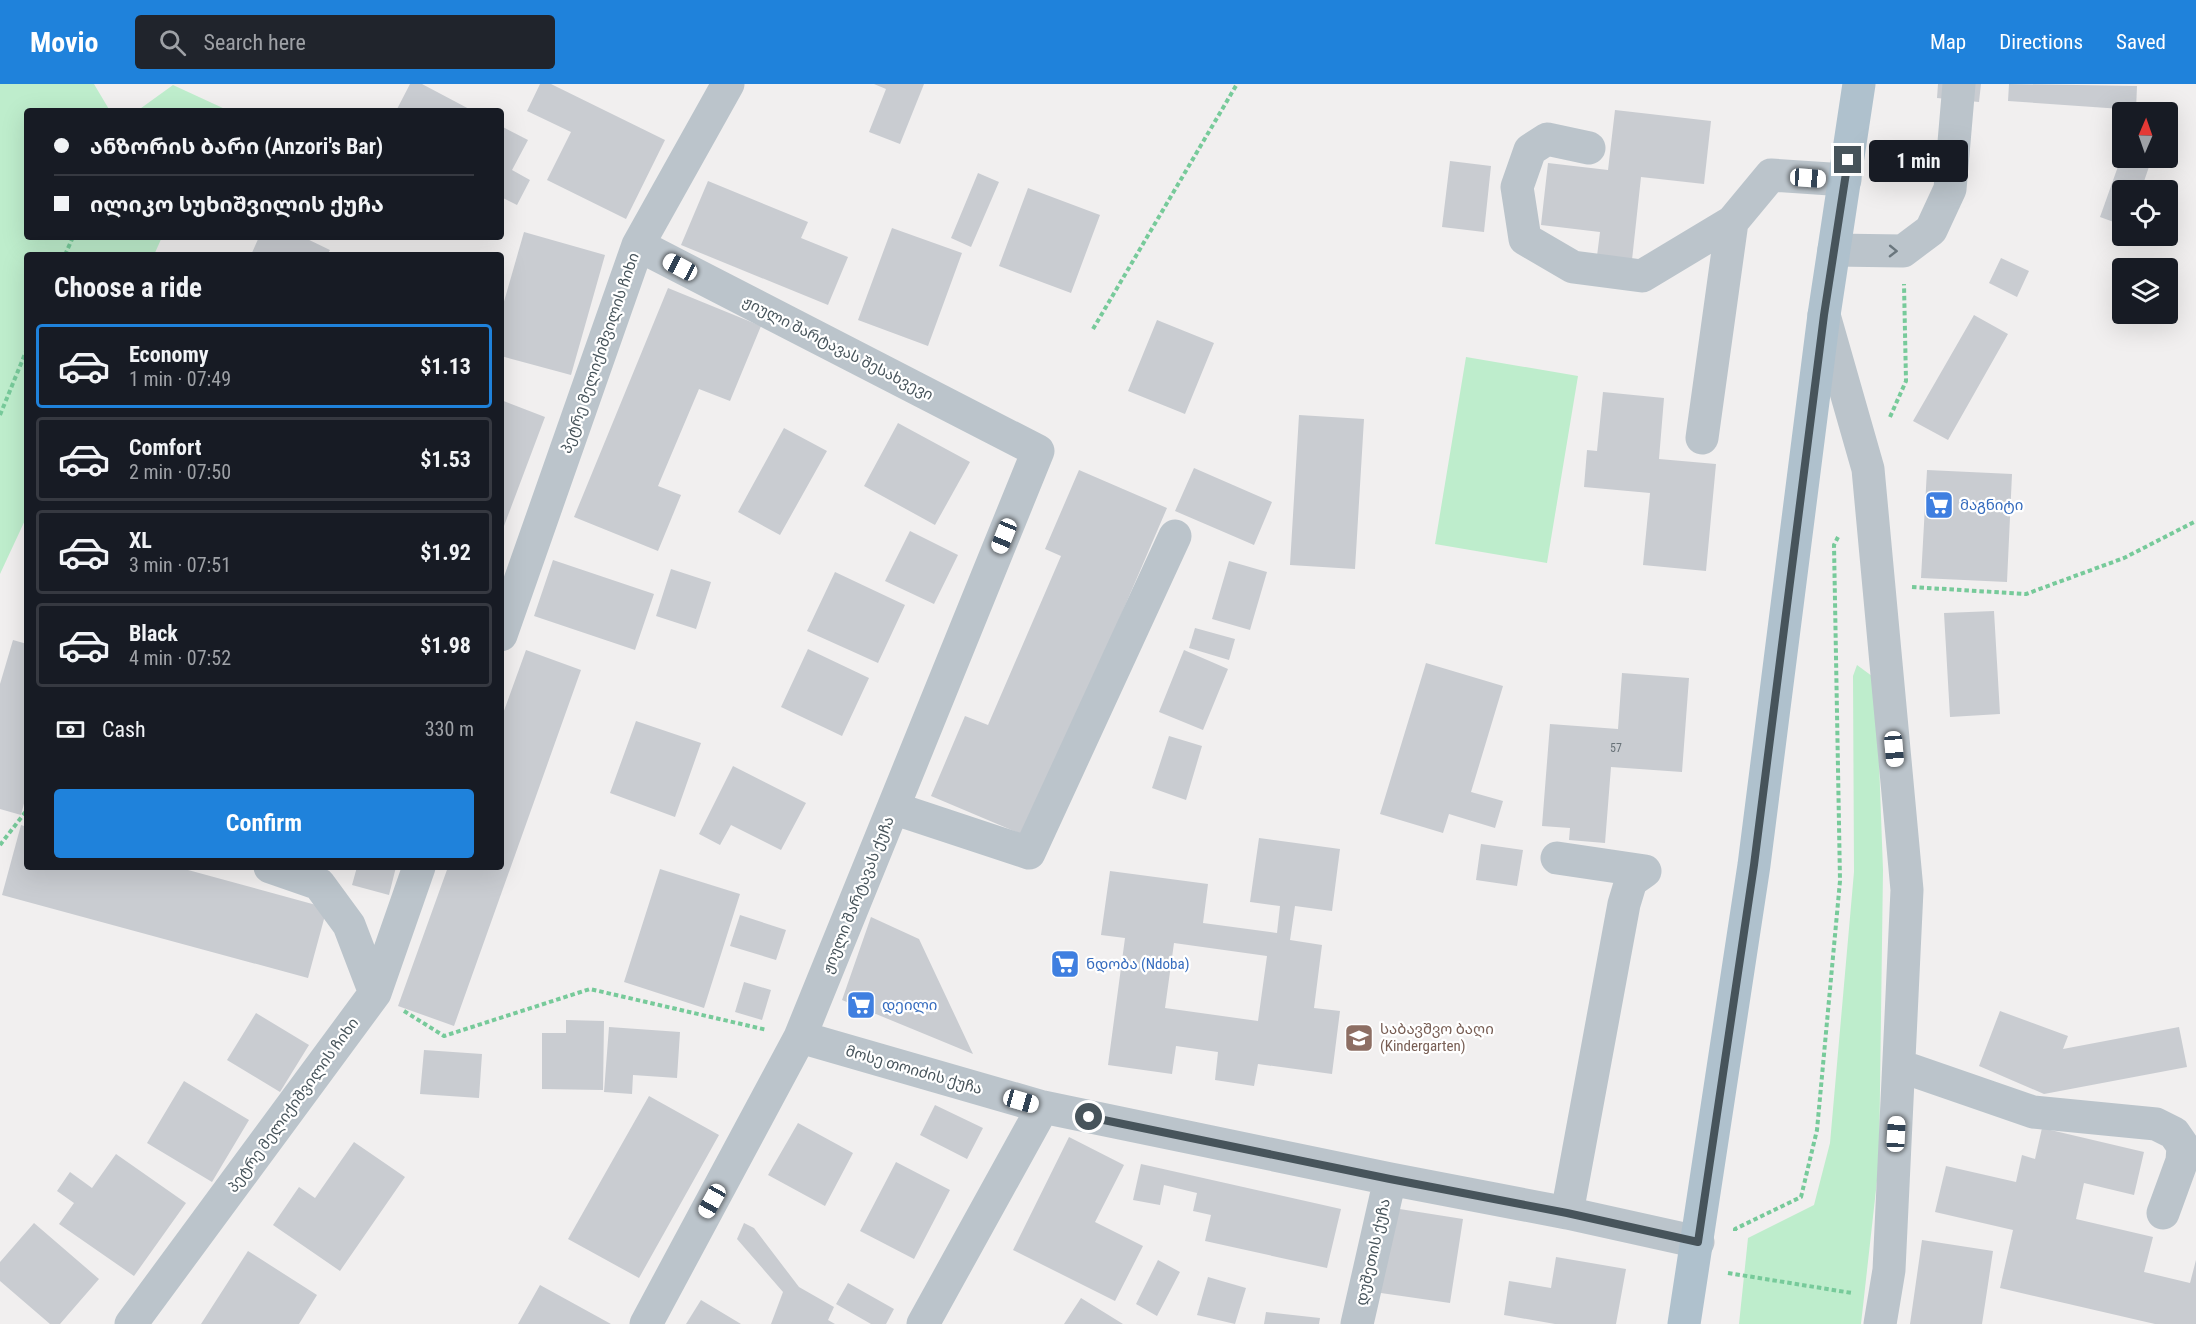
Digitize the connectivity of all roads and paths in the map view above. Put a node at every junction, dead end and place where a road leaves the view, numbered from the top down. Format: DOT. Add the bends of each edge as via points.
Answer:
graph roads {
  1 [pos="728,84"];
  2 [pos="1237,84"];
  3 [pos="1859,84"];
  4 [pos="1959,84"];
  5 [pos="1588,148"];
  6 [pos="1845,180"];
  7 [pos="1732,222"];
  8 [pos="638,245"];
  9 [pos="1834,250"];
  10 [pos="1903,251"];
  11 [pos="1824,315"];
  12 [pos="1093,329"];
  13 [pos="24,356"];
  14 [pos="0,415"];
  15 [pos="1889,421"];
  16 [pos="1702,438"];
  17 [pos="1038,452"];
  18 [pos="2196,521"];
  19 [pos="1839,534"];
  20 [pos="1175,536"];
  21 [pos="1879,584"];
  22 [pos="504,626"];
  23 [pos="893,808"];
  24 [pos="24,814"];
  25 [pos="0,845"];
  26 [pos="1557,858"];
  27 [pos="279,870"];
  28 [pos="418,870"];
  29 [pos="375,993"];
  30 [pos="800,1037"];
  31 [pos="1900,1066"];
  32 [pos="1043,1107"];
  33 [pos="1390,1179"];
  34 [pos="1567,1213"];
  35 [pos="2163,1213"];
  36 [pos="1734,1240"];
  37 [pos="1698,1242"];
  38 [pos="1730,1262"];
  39 [pos="1728,1273"];
  40 [pos="1727,1283"];
  41 [pos="1882,1311"];
  42 [pos="131,1324"];
  43 [pos="646,1324"];
  44 [pos="923,1324"];
  45 [pos="1357,1324"];
  46 [pos="1684,1324"];
  1 -- 8 [label="street, პეტრე მელიქიშვილის ჩიხი"];
  2 -- 12 [label="path"];
  3 -- 6 [label="main road"];
  4 -- 10 [label="street" via="1950,189 1932,230"];
  5 -- 7 [label="street" via="1547,139 1530,150 1517,187 1525,239 1573,267 1642,276"];
  6 -- 7 [label="street" via="1771,175"];
  6 -- 9 [label="main road"];
  7 -- 16 [label="street"];
  8 -- 17 [label="street, ჟიული შარტავას შესახვევი"];
  8 -- 22 [label="street, პეტრე მელიქიშვილის ჩიხი"];
  9 -- 10 [label="street, one-way"];
  9 -- 11 [label="main road"];
  10 -- 15 [label="path" via="1906,381"];
  11 -- 21 [label="street" via="1868,470"];
  11 -- 37 [label="main road" via="1754,865"];
  13 -- 14 [label="path"];
  17 -- 23 [label="street, ჟიული შარტავას ქუჩა"];
  18 -- 21 [label="path" via="2124,558 2026,594"];
  19 -- 36 [label="path" via="1834,545 1840,881 1816,1130 1801,1197 1735,1229"];
  20 -- 23 [label="street" via="1029,853"];
  21 -- 31 [label="street" via="1907,890"];
  23 -- 30 [label="street, ჟიული შარტავას ქუჩა"];
  24 -- 25 [label="path"];
  26 -- 34 [label="street" via="1645,871 1631,881 1624,904"];
  27 -- 29 [label="street" via="320,884 349,925"];
  28 -- 29 [label="street, პეტრე მელიქიშვილის ჩიხი"];
  29 -- 30 [label="path" via="444,1036 590,989"];
  29 -- 42 [label="street, პეტრე მელიქიშვილის ჩიხი"];
  30 -- 32 [label="street, მოსე თოიძის ქუჩა"];
  30 -- 43 [label="street, ჟიული შარტავას ქუჩა"];
  31 -- 35 [label="street" via="2033,1112 2156,1124 2174,1133 2183,1146 2182,1161"];
  31 -- 41 [label="street" via="1889,1270"];
  32 -- 33 [label="street, მოსე თოიძის ქუჩა"];
  32 -- 44 [label="street"];
  33 -- 34 [label="street, მოსე თოიძის ქუჩა"];
  33 -- 45 [label="street, დუშეთის ქუჩა"];
  34 -- 37 [label="street, მოსე თოიძის ქუჩა"];
  37 -- 46 [label="main road"];
  38 -- 39 [label="path"];
  39 -- 40 [label="path"];
  39 -- 41 [label="path"];
}
